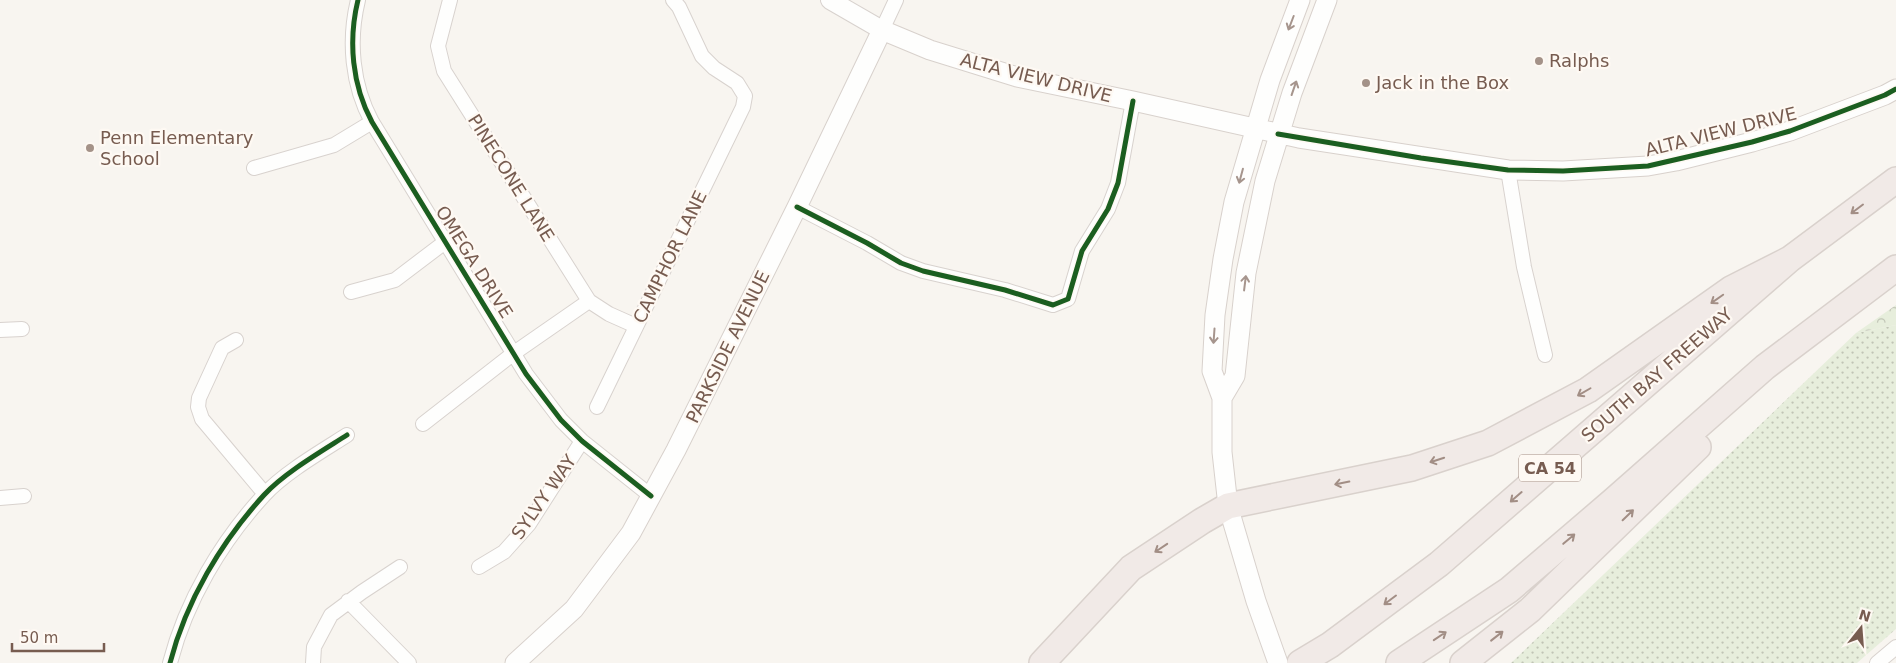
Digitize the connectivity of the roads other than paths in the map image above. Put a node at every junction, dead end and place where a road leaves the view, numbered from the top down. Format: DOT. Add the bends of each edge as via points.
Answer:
graph roads {
  1 [pos="358,0"];
  2 [pos="450,0"];
  3 [pos="673,0"];
  4 [pos="830,0"];
  5 [pos="896,0"];
  6 [pos="1300,0"];
  7 [pos="1327,0"];
  8 [pos="882,30"];
  9 [pos="1896,89"];
  10 [pos="1133,101"];
  11 [pos="372,122"];
  12 [pos="1254,129"];
  13 [pos="1278,134"];
  14 [pos="254,168"];
  15 [pos="1508,170"];
  16 [pos="1896,180"];
  17 [pos="797,207"];
  18 [pos="445,242"];
  19 [pos="1790,259"];
  20 [pos="1896,268"];
  21 [pos="1876,282"];
  22 [pos="350,292"];
  23 [pos="589,300"];
  24 [pos="636,326"];
  25 [pos="22,329"];
  26 [pos="0,330"];
  27 [pos="236,340"];
  28 [pos="514,353"];
  29 [pos="1545,355"];
  30 [pos="1222,398"];
  31 [pos="597,408"];
  32 [pos="423,424"];
  33 [pos="347,435"];
  34 [pos="582,441"];
  35 [pos="265,494"];
  36 [pos="24,496"];
  37 [pos="651,496"];
  38 [pos="0,498"];
  39 [pos="1228,506"];
  40 [pos="400,567"];
  41 [pos="479,567"];
  42 [pos="348,601"];
  43 [pos="1896,647"];
  44 [pos="170,663"];
  45 [pos="313,663"];
  46 [pos="410,663"];
  47 [pos="514,663"];
  48 [pos="1042,663"];
  49 [pos="1278,663"];
  50 [pos="1300,663"];
  51 [pos="1399,663"];
  52 [pos="1463,663"];
  53 [pos="1876,663"];
  1 -- 11 [label="street, OMEGA DRIVE" via="352,57 362,104"];
  2 -- 23 [label="street, PINECONE LANE" via="438,46 444,71"];
  3 -- 24 [label="street, CAMPHOR LANE" via="702,56 736,83 745,96 743,107"];
  4 -- 8 [label="street, ALTA VIEW DRIVE"];
  5 -- 8 [label="street, PARKSIDE AVENUE"];
  6 -- 12 [label="main road, one-way"];
  13 -- 7 [label="main road, one-way"];
  8 -- 10 [label="main road, ALTA VIEW DRIVE" via="930,50 1017,77"];
  8 -- 17 [label="main road, PARKSIDE AVENUE"];
  9 -- 15 [label="main road, ALTA VIEW DRIVE" via="1790,131 1676,161 1648,166 1563,171"];
  10 -- 12 [label="main road, ALTA VIEW DRIVE"];
  10 -- 17 [label="street" via="1118,183 1108,210 1082,251 1068,299 1053,306 901,263"];
  11 -- 14 [label="street" via="334,144"];
  11 -- 18 [label="street, OMEGA DRIVE"];
  12 -- 13 [label="main road, ALTA VIEW DRIVE"];
  12 -- 30 [label="main road, one-way" via="1234,202 1216,314 1212,371"];
  13 -- 15 [label="main road, ALTA VIEW DRIVE"];
  30 -- 13 [label="main road, one-way" via="1235,376 1246,273"];
  15 -- 29 [label="street" via="1524,267"];
  16 -- 19 [label="highway, SOUTH BAY FREEWAY / CA 54, one-way"];
  17 -- 37 [label="main road, PARKSIDE AVENUE"];
  18 -- 22 [label="street" via="395,280"];
  18 -- 28 [label="street, OMEGA DRIVE"];
  19 -- 39 [label="highway, one-way" via="1731,289 1588,390 1488,443 1412,468"];
  19 -- 50 [label="highway, SOUTH BAY FREEWAY / CA 54, one-way" via="1439,564 1330,645"];
  20 -- 21 [label="highway"];
  51 -- 21 [label="highway, one-way" via="1509,590 1765,367"];
  52 -- 21 [label="highway, one-way" via="1530,610"];
  23 -- 24 [label="street, PINECONE LANE" via="609,314"];
  23 -- 28 [label="street"];
  24 -- 31 [label="street, CAMPHOR LANE"];
  25 -- 26 [label="street"];
  27 -- 35 [label="street" via="222,348 198,406 202,419"];
  28 -- 32 [label="street"];
  28 -- 34 [label="street, OMEGA DRIVE" via="561,420"];
  30 -- 39 [label="main road" via="1222,452"];
  33 -- 35 [label="street"];
  34 -- 37 [label="street, OMEGA DRIVE"];
  34 -- 41 [label="street, SYLVY WAY" via="529,524 504,552"];
  35 -- 44 [label="street" via="204,578 182,626"];
  36 -- 38 [label="street"];
  37 -- 47 [label="main road, PARKSIDE AVENUE" via="625,541 574,609"];
  39 -- 48 [label="highway, one-way" via="1131,568"];
  39 -- 49 [label="main road"];
  40 -- 42 [label="street"];
  42 -- 45 [label="street" via="331,615 314,647"];
  42 -- 46 [label="street"];
  43 -- 53 [label="street"];
}
